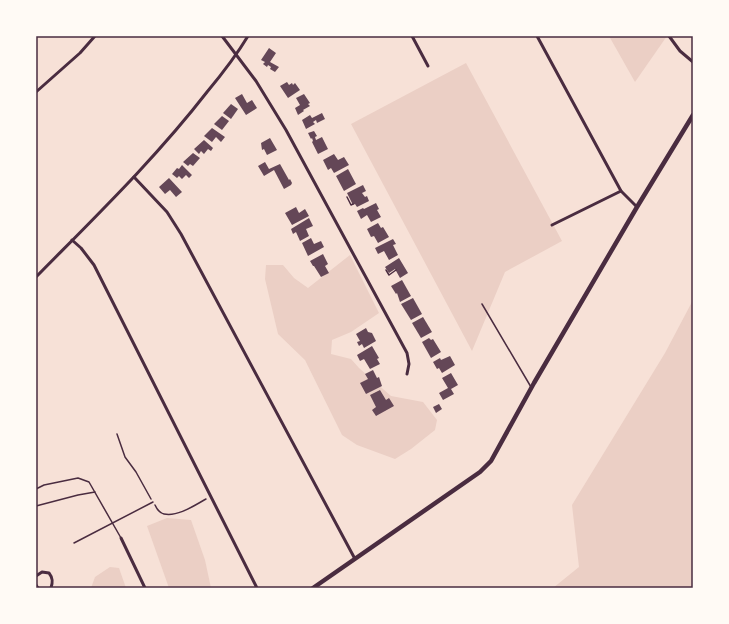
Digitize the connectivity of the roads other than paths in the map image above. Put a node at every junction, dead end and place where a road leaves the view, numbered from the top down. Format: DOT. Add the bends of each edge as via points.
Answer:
graph roads {
  1 [pos="222,36"];
  2 [pos="248,36"];
  3 [pos="412,36"];
  4 [pos="537,36"];
  5 [pos="669,36"];
  6 [pos="92,37"];
  7 [pos="237,55"];
  8 [pos="693,62"];
  9 [pos="428,66"];
  10 [pos="36,92"];
  11 [pos="693,115"];
  12 [pos="134,177"];
  13 [pos="621,191"];
  14 [pos="637,207"];
  15 [pos="552,226"];
  16 [pos="72,240"];
  17 [pos="36,277"];
  18 [pos="482,304"];
  19 [pos="407,374"];
  20 [pos="532,388"];
  21 [pos="36,489"];
  22 [pos="94,492"];
  23 [pos="153,502"];
  24 [pos="36,506"];
  25 [pos="112,523"];
  26 [pos="121,538"];
  27 [pos="74,543"];
  28 [pos="355,559"];
  29 [pos="36,576"];
  30 [pos="36,585"];
  31 [pos="38,588"];
  32 [pos="51,588"];
  33 [pos="145,588"];
  34 [pos="257,588"];
  35 [pos="313,588"];
  1 -- 7 [label="street"];
  2 -- 7 [label="street"];
  3 -- 9 [label="street"];
  4 -- 13 [label="street"];
  5 -- 8 [label="street" via="680,51"];
  6 -- 10 [label="street" via="80,53"];
  7 -- 12 [label="street" via="186,120"];
  7 -- 19 [label="street" via="286,130 400,339 409,359"];
  11 -- 14 [label="main road"];
  12 -- 16 [label="street"];
  12 -- 28 [label="street" via="167,212 181,234"];
  13 -- 14 [label="street"];
  13 -- 15 [label="street"];
  14 -- 20 [label="main road"];
  16 -- 17 [label="street"];
  16 -- 34 [label="street" via="82,248 94,265"];
  18 -- 20 [label="lane"];
  20 -- 28 [label="main road" via="486,466"];
  21 -- 22 [label="lane" via="78,478 89,482"];
  22 -- 24 [label="lane"];
  22 -- 25 [label="lane"];
  23 -- 25 [label="lane"];
  25 -- 26 [label="lane"];
  25 -- 27 [label="lane"];
  26 -- 33 [label="street"];
  28 -- 35 [label="main road"];
  29 -- 32 [label="street" via="42,572 49,573 53,583"];
  30 -- 31 [label="street"];
}
